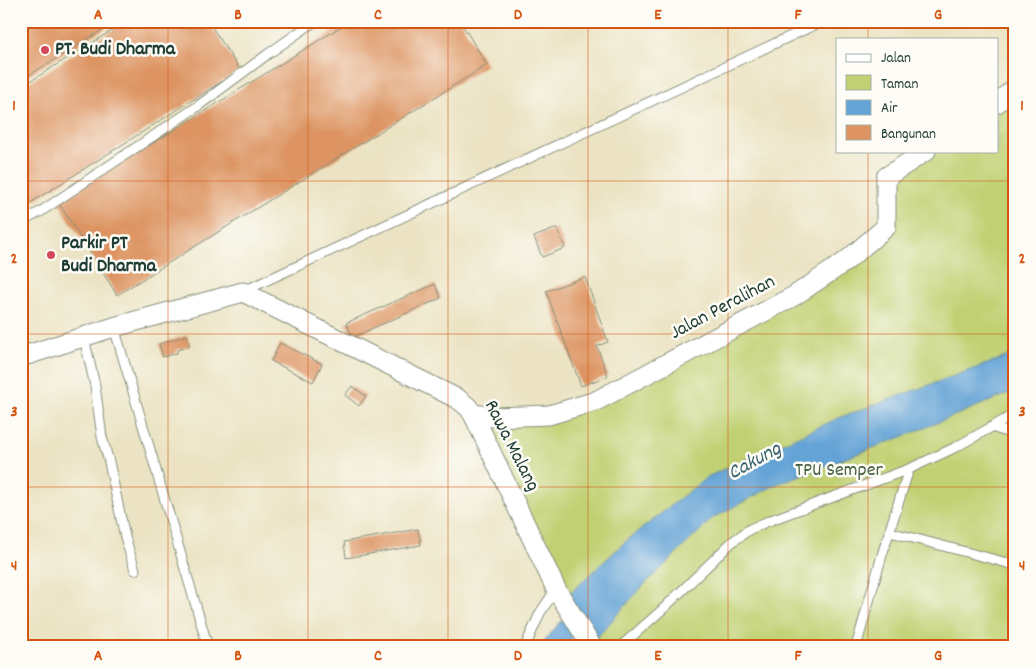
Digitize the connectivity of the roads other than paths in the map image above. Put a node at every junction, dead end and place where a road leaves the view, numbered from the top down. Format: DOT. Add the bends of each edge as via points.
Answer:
graph roads {
  1 [pos="315,21"];
  2 [pos="824,21"];
  3 [pos="1015,88"];
  4 [pos="998,101"];
  5 [pos="925,152"];
  6 [pos="21,222"];
  7 [pos="244,292"];
  8 [pos="114,327"];
  9 [pos="84,337"];
  10 [pos="21,357"];
  11 [pos="473,414"];
  12 [pos="1015,414"];
  13 [pos="992,427"];
  14 [pos="1015,435"];
  15 [pos="910,469"];
  16 [pos="890,532"];
  17 [pos="1015,565"];
  18 [pos="135,570"];
  19 [pos="558,593"];
  20 [pos="591,645"];
  21 [pos="208,647"];
  22 [pos="525,647"];
  23 [pos="620,647"];
  24 [pos="856,647"];
  1 -- 6 [label="lane" via="198,106"];
  2 -- 7 [label="lane"];
  3 -- 4 [label="street"];
  5 -- 11 [label="street, Jalan Peralihan" via="886,178 886,227 845,262 794,296 596,401 549,415 493,417"];
  7 -- 8 [label="street"];
  7 -- 11 [label="street, Rawa Malang" via="458,399"];
  8 -- 9 [label="street"];
  8 -- 21 [label="lane"];
  9 -- 10 [label="street"];
  9 -- 18 [label="lane" via="102,437"];
  11 -- 19 [label="street, Rawa Malang"];
  12 -- 13 [label="lane"];
  13 -- 14 [label="lane"];
  13 -- 15 [label="lane"];
  15 -- 16 [label="lane"];
  15 -- 23 [label="lane" via="750,529"];
  16 -- 17 [label="lane"];
  16 -- 24 [label="lane"];
  19 -- 20 [label="street, Rawa Malang"];
  19 -- 22 [label="lane" via="540,613"];
}
